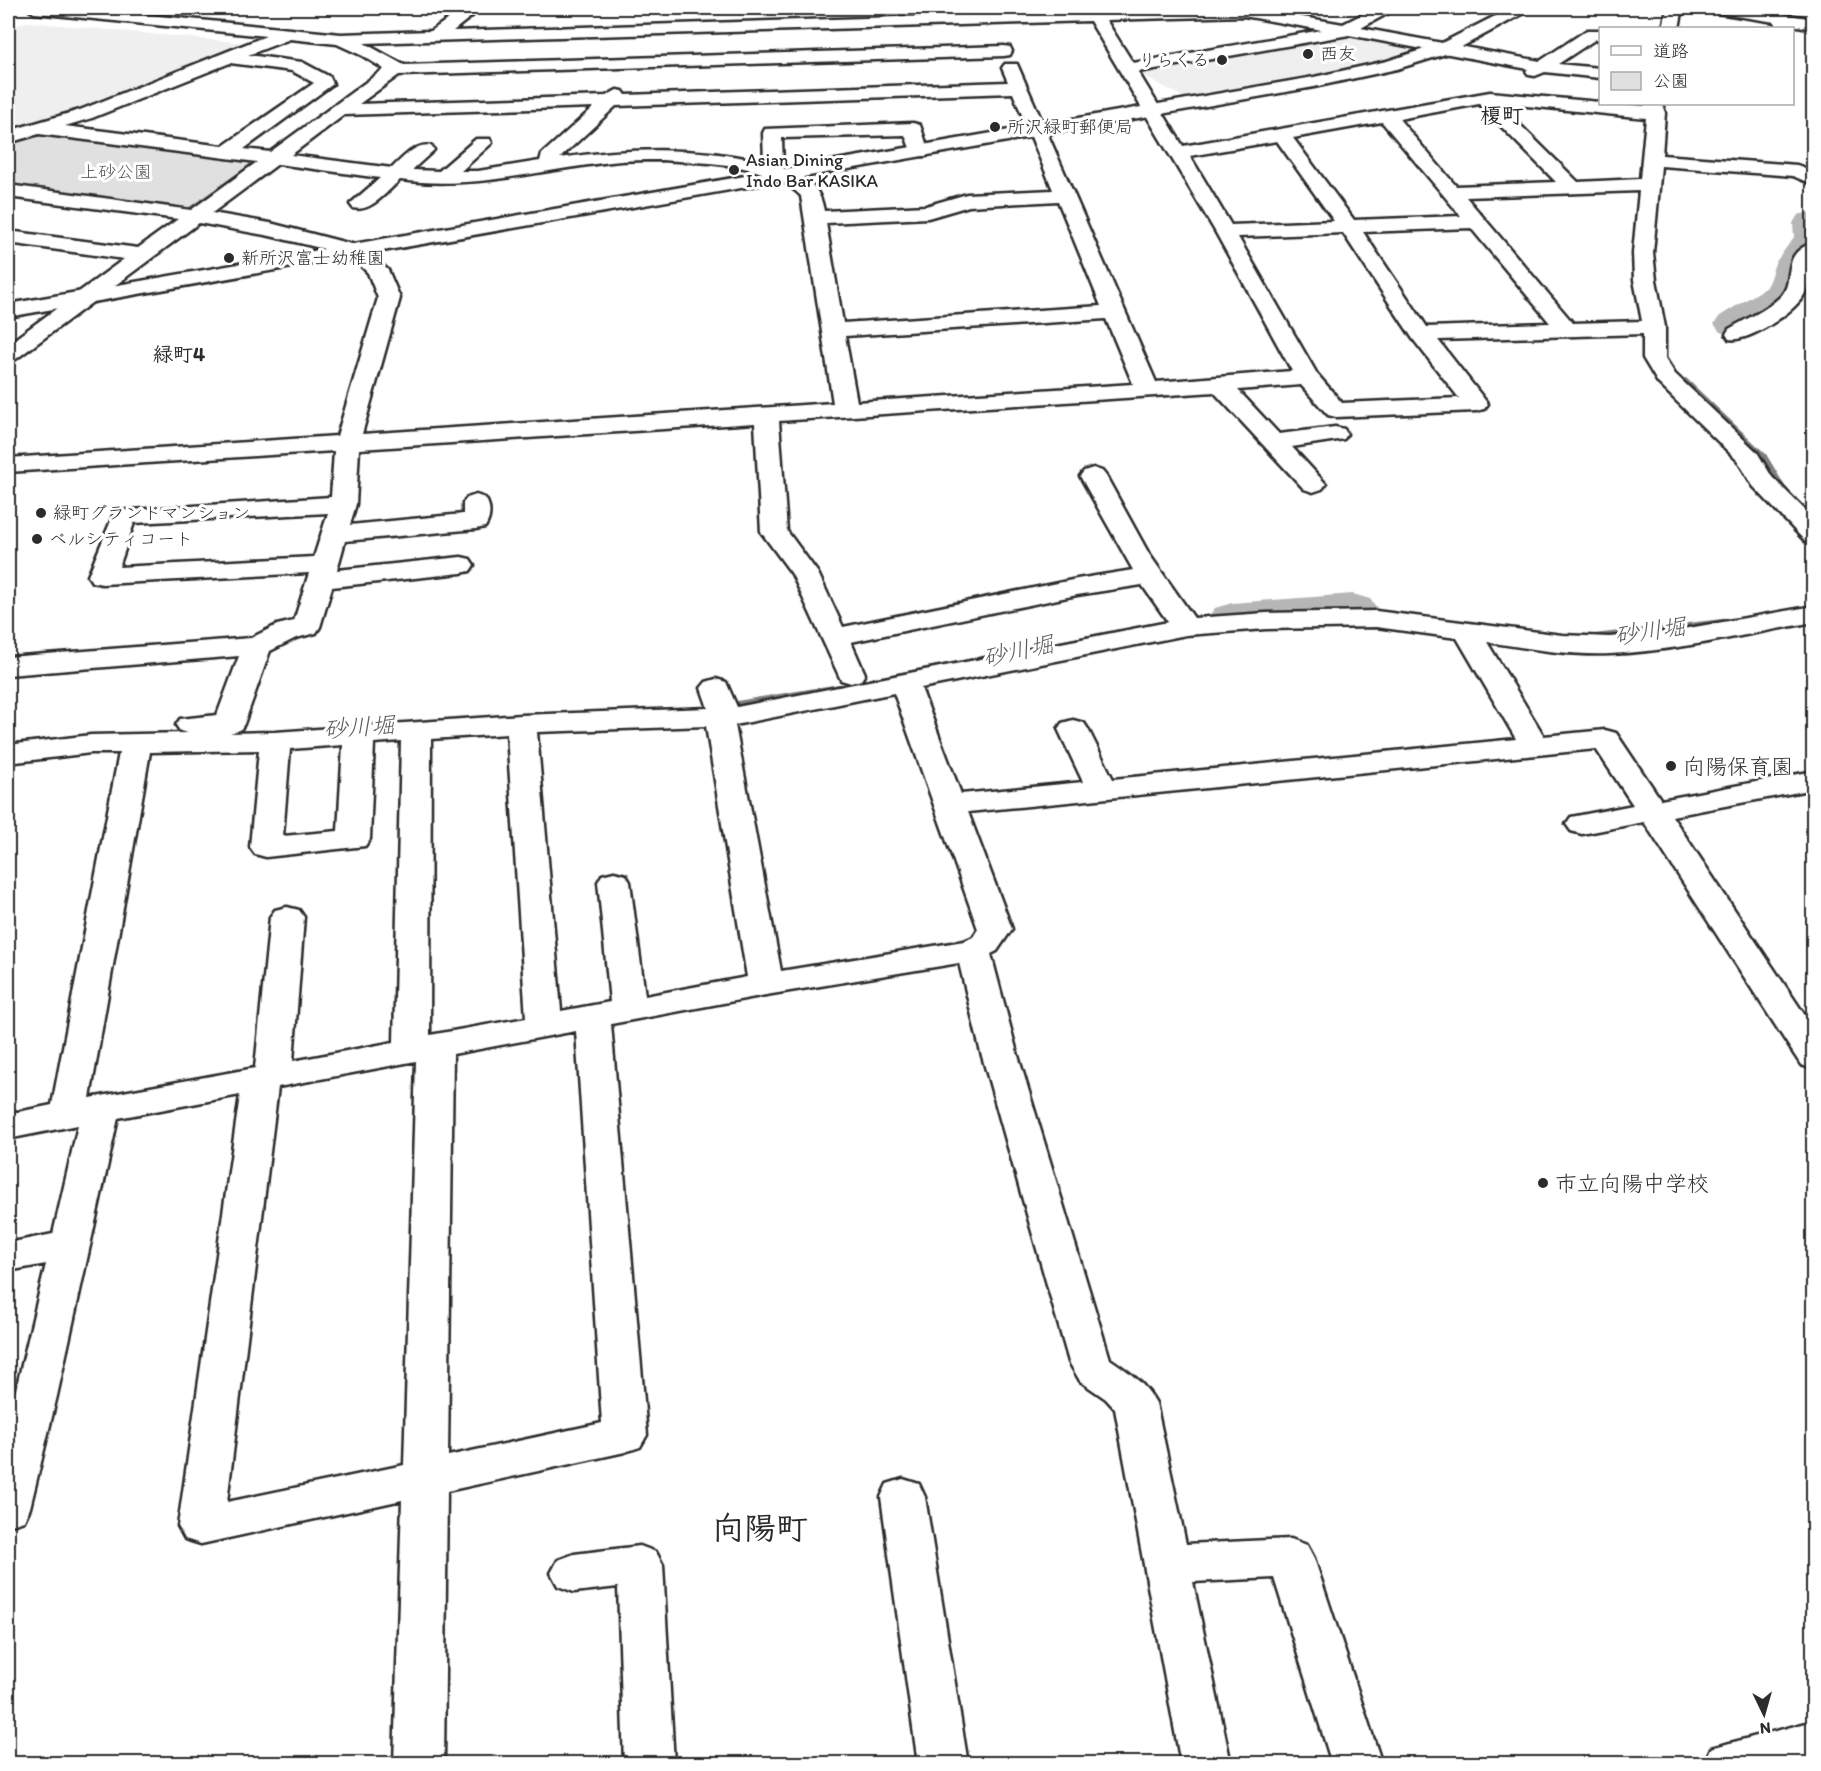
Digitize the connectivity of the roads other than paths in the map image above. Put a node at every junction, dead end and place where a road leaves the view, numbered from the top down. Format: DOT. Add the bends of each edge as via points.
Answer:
graph roads {
  1 [pos="34,8"];
  2 [pos="474,8"];
  3 [pos="760,8"];
  4 [pos="1386,8"];
  5 [pos="1522,8"];
  6 [pos="1675,8"];
  7 [pos="1716,8"];
  8 [pos="80,9"];
  9 [pos="1195,10"];
  10 [pos="1260,10"];
  11 [pos="1093,12"];
  12 [pos="987,13"];
  13 [pos="1783,24"];
  14 [pos="1814,24"];
  15 [pos="749,26"];
  16 [pos="1671,27"];
  17 [pos="688,28"];
  18 [pos="1347,31"];
  19 [pos="290,33"];
  20 [pos="476,34"];
  21 [pos="1599,35"];
  22 [pos="435,36"];
  23 [pos="390,38"];
  24 [pos="340,39"];
  25 [pos="1446,48"];
  26 [pos="1004,51"];
  27 [pos="369,52"];
  28 [pos="1229,52"];
  29 [pos="907,54"];
  30 [pos="818,57"];
  31 [pos="228,58"];
  32 [pos="730,60"];
  33 [pos="651,63"];
  34 [pos="1541,66"];
  35 [pos="395,69"];
  36 [pos="436,69"];
  37 [pos="1128,69"];
  38 [pos="1599,73"];
  39 [pos="1020,87"];
  40 [pos="918,91"];
  41 [pos="824,94"];
  42 [pos="1487,97"];
  43 [pos="611,100"];
  44 [pos="726,102"];
  45 [pos="1599,104"];
  46 [pos="1609,105"];
  47 [pos="1655,108"];
  48 [pos="340,110"];
  49 [pos="1153,110"];
  50 [pos="1387,116"];
  51 [pos="39,128"];
  52 [pos="1037,132"];
  53 [pos="1282,135"];
  54 [pos="8,137"];
  55 [pos="483,143"];
  56 [pos="425,150"];
  57 [pos="920,152"];
  58 [pos="226,153"];
  59 [pos="1177,153"];
  60 [pos="272,160"];
  61 [pos="1652,160"];
  62 [pos="551,166"];
  63 [pos="1808,172"];
  64 [pos="779,173"];
  65 [pos="394,175"];
  66 [pos="444,178"];
  67 [pos="1650,185"];
  68 [pos="1573,188"];
  69 [pos="8,191"];
  70 [pos="1451,192"];
  71 [pos="1064,195"];
  72 [pos="360,204"];
  73 [pos="195,217"];
  74 [pos="814,218"];
  75 [pos="1476,222"];
  76 [pos="1349,227"];
  77 [pos="1225,231"];
  78 [pos="8,237"];
  79 [pos="1814,249"];
  80 [pos="352,252"];
  81 [pos="142,255"];
  82 [pos="86,297"];
  83 [pos="8,311"];
  84 [pos="1114,312"];
  85 [pos="1654,327"];
  86 [pos="1566,328"];
  87 [pos="832,330"];
  88 [pos="1421,334"];
  89 [pos="1737,334"];
  90 [pos="8,354"];
  91 [pos="1307,376"];
  92 [pos="1220,385"];
  93 [pos="1147,389"];
  94 [pos="846,408"];
  95 [pos="766,414"];
  96 [pos="1335,434"];
  97 [pos="1273,442"];
  98 [pos="347,443"];
  99 [pos="8,465"];
  100 [pos="1093,476"];
  101 [pos="1313,484"];
  102 [pos="476,503"];
  103 [pos="343,504"];
  104 [pos="334,534"];
  105 [pos="1814,535"];
  106 [pos="461,565"];
  107 [pos="323,572"];
  108 [pos="1148,576"];
  109 [pos="1814,614"];
  110 [pos="1186,627"];
  111 [pos="1467,632"];
  112 [pos="834,637"];
  113 [pos="257,646"];
  114 [pos="8,666"];
  115 [pos="851,674"];
  116 [pos="904,682"];
  117 [pos="718,702"];
  118 [pos="521,724"];
  119 [pos="1073,729"];
  120 [pos="416,733"];
  121 [pos="188,734"];
  122 [pos="8,737"];
  123 [pos="359,737"];
  124 [pos="275,741"];
  125 [pos="136,744"];
  126 [pos="1535,746"];
  127 [pos="8,754"];
  128 [pos="1814,780"];
  129 [pos="1102,789"];
  130 [pos="948,805"];
  131 [pos="1652,811"];
  132 [pos="1582,824"];
  133 [pos="615,882"];
  134 [pos="287,917"];
  135 [pos="973,950"];
  136 [pos="766,984"];
  137 [pos="611,1014"];
  138 [pos="544,1026"];
  139 [pos="423,1048"];
  140 [pos="1814,1057"];
  141 [pos="267,1077"];
  142 [pos="85,1111"];
  143 [pos="8,1126"];
  144 [pos="70,1245"];
  145 [pos="8,1257"];
  146 [pos="22,1399"];
  147 [pos="425,1479"];
  148 [pos="903,1497"];
  149 [pos="8,1508"];
  150 [pos="1167,1564"];
  151 [pos="574,1573"];
  152 [pos="1814,1743"];
  153 [pos="418,1764"];
  154 [pos="649,1764"];
  155 [pos="943,1764"];
  156 [pos="1206,1764"];
  157 [pos="1357,1764"];
  158 [pos="1729,1764"];
  1 -- 8 [label="street"];
  2 -- 22 [label="street"];
  3 -- 15 [label="street"];
  4 -- 18 [label="street"];
  5 -- 25 [label="street"];
  6 -- 16 [label="street"];
  7 -- 13 [label="street"];
  8 -- 19 [label="street"];
  9 -- 10 [label="street"];
  9 -- 11 [label="street"];
  9 -- 28 [label="street"];
  10 -- 18 [label="street"];
  11 -- 12 [label="street"];
  11 -- 37 [label="street"];
  12 -- 15 [label="street"];
  12 -- 26 [label="street"];
  13 -- 14 [label="street"];
  15 -- 17 [label="street"];
  17 -- 20 [label="street"];
  17 -- 33 [label="street"];
  18 -- 25 [label="street"];
  18 -- 28 [label="street"];
  19 -- 24 [label="street"];
  19 -- 31 [label="street"];
  20 -- 22 [label="street"];
  20 -- 36 [label="street"];
  21 -- 34 [label="street" via="1593,34"];
  22 -- 23 [label="street"];
  23 -- 24 [label="street"];
  23 -- 27 [label="street" via="369,46"];
  24 -- 27 [label="street"];
  25 -- 34 [label="street"];
  25 -- 49 [label="street" via="1355,73"];
  26 -- 29 [label="street"];
  26 -- 39 [label="street"];
  27 -- 35 [label="street"];
  28 -- 37 [label="street"];
  29 -- 30 [label="street"];
  29 -- 40 [label="street"];
  30 -- 32 [label="street"];
  30 -- 41 [label="street"];
  31 -- 51 [label="street" via="86,114"];
  31 -- 58 [label="street" via="296,66 324,84"];
  32 -- 33 [label="street"];
  32 -- 44 [label="street"];
  33 -- 36 [label="street"];
  33 -- 43 [label="street"];
  34 -- 38 [label="street"];
  34 -- 42 [label="street"];
  35 -- 36 [label="street"];
  35 -- 48 [label="street"];
  37 -- 49 [label="street"];
  39 -- 40 [label="street"];
  39 -- 52 [label="street"];
  40 -- 41 [label="street" via="876,99"];
  41 -- 44 [label="street"];
  42 -- 45 [label="street"];
  42 -- 50 [label="street"];
  42 -- 68 [label="street"];
  43 -- 44 [label="street"];
  43 -- 48 [label="street"];
  43 -- 62 [label="street" via="549,158"];
  46 -- 47 [label="street"];
  47 -- 61 [label="street"];
  48 -- 60 [label="street"];
  49 -- 52 [label="street"];
  49 -- 59 [label="street"];
  50 -- 53 [label="street"];
  50 -- 70 [label="street"];
  51 -- 54 [label="street"];
  51 -- 58 [label="street"];
  52 -- 57 [label="street"];
  52 -- 71 [label="street"];
  53 -- 59 [label="street"];
  53 -- 76 [label="street"];
  55 -- 66 [label="street"];
  56 -- 65 [label="street"];
  57 -- 64 [label="street"];
  57 -- 64 [label="street" via="913,129 772,132"];
  58 -- 60 [label="street"];
  59 -- 77 [label="street"];
  60 -- 65 [label="street"];
  60 -- 73 [label="street"];
  61 -- 63 [label="street"];
  61 -- 67 [label="street"];
  62 -- 64 [label="street" via="662,153 742,162"];
  62 -- 66 [label="street"];
  64 -- 74 [label="street" via="811,195"];
  64 -- 80 [label="street"];
  65 -- 66 [label="street"];
  65 -- 72 [label="street"];
  67 -- 68 [label="street"];
  67 -- 85 [label="street" via="1643,254"];
  68 -- 70 [label="street"];
  69 -- 73 [label="street"];
  70 -- 75 [label="street"];
  71 -- 74 [label="street" via="967,200 928,212"];
  71 -- 84 [label="street"];
  73 -- 80 [label="street" via="315,238"];
  73 -- 81 [label="street"];
  74 -- 87 [label="street"];
  75 -- 76 [label="street"];
  75 -- 86 [label="street"];
  76 -- 77 [label="street"];
  76 -- 88 [label="street"];
  77 -- 91 [label="street"];
  78 -- 81 [label="street"];
  79 -- 89 [label="street" via="1796,270 1797,289 1791,299"];
  80 -- 82 [label="street"];
  80 -- 98 [label="street" via="377,270 389,298"];
  81 -- 82 [label="street"];
  82 -- 83 [label="street"];
  82 -- 90 [label="street"];
  84 -- 87 [label="street"];
  84 -- 93 [label="street"];
  85 -- 86 [label="street"];
  85 -- 105 [label="street" via="1654,358 1666,378 1748,457 1762,481 1785,493"];
  86 -- 88 [label="street"];
  87 -- 94 [label="street"];
  88 -- 91 [label="street" via="1476,404 1336,410"];
  91 -- 92 [label="street"];
  92 -- 93 [label="street"];
  92 -- 97 [label="street"];
  93 -- 94 [label="street"];
  94 -- 95 [label="street"];
  95 -- 98 [label="street"];
  95 -- 112 [label="street" via="774,532 805,573"];
  96 -- 97 [label="street"];
  97 -- 101 [label="street"];
  98 -- 99 [label="street"];
  98 -- 103 [label="street"];
  100 -- 108 [label="street"];
  102 -- 104 [label="street" via="476,521"];
  103 -- 104 [label="street"];
  103 -- 107 [label="street" via="124,516 102,576"];
  104 -- 107 [label="street"];
  106 -- 107 [label="street"];
  107 -- 113 [label="street" via="306,627 287,631"];
  108 -- 110 [label="street"];
  108 -- 112 [label="street"];
  109 -- 111 [label="street" via="1609,646"];
  110 -- 111 [label="street" via="1376,619"];
  110 -- 116 [label="street"];
  111 -- 126 [label="street"];
  112 -- 115 [label="street"];
  113 -- 114 [label="street"];
  113 -- 121 [label="street" via="229,724"];
  116 -- 117 [label="street" via="735,716"];
  116 -- 130 [label="street"];
  117 -- 118 [label="street"];
  117 -- 136 [label="street"];
  118 -- 120 [label="street"];
  118 -- 138 [label="street"];
  119 -- 129 [label="street"];
  120 -- 123 [label="street"];
  120 -- 139 [label="street"];
  121 -- 122 [label="street" via="110,726"];
  121 -- 124 [label="street"];
  121 -- 125 [label="street"];
  123 -- 124 [label="street"];
  123 -- 124 [label="street" via="354,839 266,847"];
  125 -- 127 [label="street" via="91,744"];
  125 -- 142 [label="street"];
  126 -- 129 [label="street"];
  126 -- 131 [label="street" via="1605,739"];
  128 -- 131 [label="street"];
  129 -- 130 [label="street"];
  130 -- 135 [label="street" via="995,929 985,944"];
  131 -- 132 [label="street"];
  131 -- 140 [label="street"];
  133 -- 137 [label="street"];
  134 -- 141 [label="street"];
  135 -- 136 [label="street"];
  135 -- 150 [label="street" via="1090,1362 1135,1403"];
  136 -- 137 [label="street"];
  137 -- 138 [label="street"];
  137 -- 147 [label="street" via="625,1434"];
  138 -- 139 [label="street"];
  139 -- 141 [label="street"];
  139 -- 147 [label="street"];
  141 -- 142 [label="street"];
  141 -- 147 [label="street" via="201,1526"];
  142 -- 143 [label="street"];
  142 -- 144 [label="street"];
  144 -- 145 [label="street"];
  144 -- 146 [label="street"];
  146 -- 149 [label="street"];
  147 -- 153 [label="street"];
  148 -- 155 [label="street"];
  150 -- 156 [label="street"];
  150 -- 157 [label="street" via="1291,1558"];
  151 -- 154 [label="street" via="640,1565"];
  152 -- 158 [label="street"];
}
